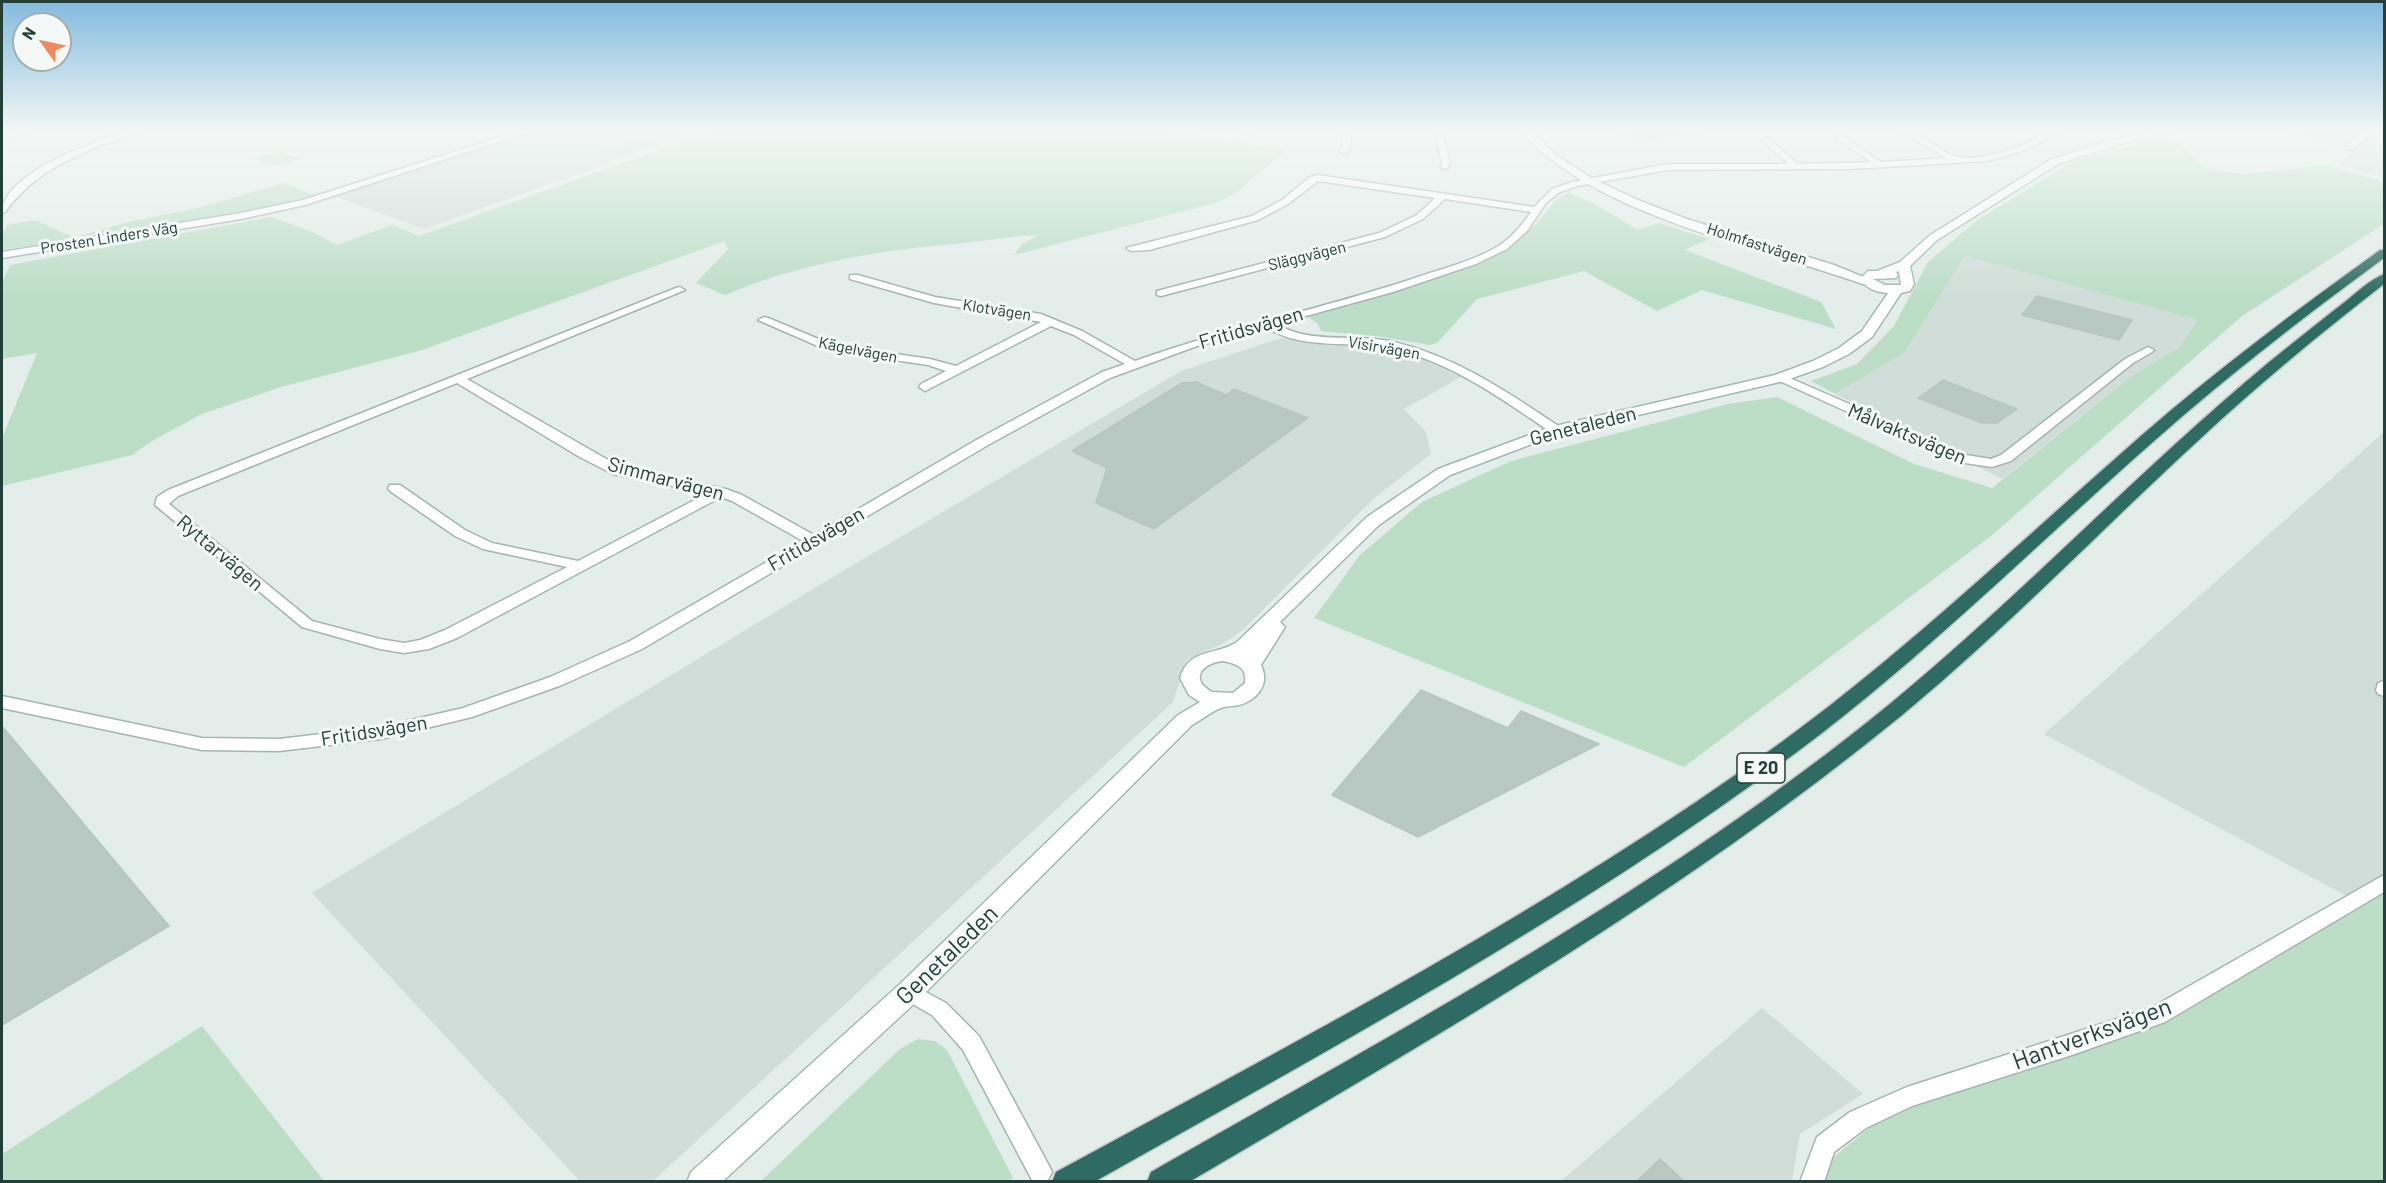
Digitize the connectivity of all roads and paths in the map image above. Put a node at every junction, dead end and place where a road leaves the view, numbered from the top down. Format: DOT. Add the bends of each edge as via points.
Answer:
graph roads {
  1 [pos="22,186"];
  2 [pos="355,186"];
  3 [pos="1304,186"];
  4 [pos="1370,186"];
  5 [pos="1569,186"];
  6 [pos="1603,186"];
  7 [pos="2015,186"];
  8 [pos="1442,197"];
  9 [pos="2,210"];
  10 [pos="1536,210"];
  11 [pos="1131,248"];
  12 [pos="2385,254"];
  13 [pos="2,255"];
  14 [pos="1904,265"];
  15 [pos="854,277"];
  16 [pos="1874,278"];
  17 [pos="2385,278"];
  18 [pos="1902,286"];
  19 [pos="680,290"];
  20 [pos="1161,292"];
  21 [pos="1884,307"];
  22 [pos="764,320"];
  23 [pos="1051,321"];
  24 [pos="1268,323"];
  25 [pos="2148,350"];
  26 [pos="1133,364"];
  27 [pos="955,370"];
  28 [pos="1779,378"];
  29 [pos="458,379"];
  30 [pos="924,387"];
  31 [pos="1556,430"];
  32 [pos="394,488"];
  33 [pos="721,492"];
  34 [pos="814,541"];
  35 [pos="581,566"];
  36 [pos="1302,591"];
  37 [pos="1230,656"];
  38 [pos="1251,665"];
  39 [pos="1195,690"];
  40 [pos="1220,700"];
  41 [pos="2,702"];
  42 [pos="1185,720"];
  43 [pos="2385,883"];
  44 [pos="909,992"];
  45 [pos="1040,1172"];
  46 [pos="701,1182"];
  47 [pos="1066,1182"];
  48 [pos="1161,1182"];
  49 [pos="1812,1182"];
  1 -- 9 [label="street"];
  2 -- 13 [label="street, Prosten Linders Väg" via="305,202 230,218"];
  3 -- 11 [label="street" via="1255,218 1149,247"];
  4 -- 8 [label="street"];
  5 -- 10 [label="street, Fritidsvägen" via="1555,191"];
  6 -- 16 [label="main road, Holmfastvägen" via="1692,223"];
  7 -- 14 [label="main road" via="1933,238"];
  8 -- 10 [label="street"];
  8 -- 20 [label="street, Släggvägen" via="1420,217 1382,235"];
  10 -- 24 [label="street, Fritidsvägen" via="1524,229 1503,247 1472,262 1389,290"];
  12 -- 47 [label="highway, E 20" via="2203,392 1930,636 1845,705 1733,787 1507,933"];
  14 -- 16 [label="main road"];
  14 -- 18 [label="main road"];
  15 -- 23 [label="street, Klotvägen" via="934,300 1013,311"];
  16 -- 18 [label="main road"];
  16 -- 21 [label="main road"];
  17 -- 48 [label="highway, E 20" via="2231,402 1958,655 1824,765 1631,902 1550,953"];
  18 -- 21 [label="main road, Genetaleden"];
  19 -- 29 [label="street, Ryttarvägen"];
  21 -- 28 [label="main road, Genetaleden" via="1867,334 1844,351"];
  22 -- 27 [label="street, Kägelvägen" via="831,348"];
  23 -- 26 [label="street, Klotvägen"];
  23 -- 27 [label="street"];
  24 -- 26 [label="street, Fritidsvägen"];
  24 -- 31 [label="street, Visirvägen" via="1280,333 1298,338 1367,341 1434,358 1458,368"];
  25 -- 28 [label="street, Målvaktsvägen" via="2006,458 1992,463 1964,459"];
  26 -- 34 [label="street, Fritidsvägen" via="993,436"];
  27 -- 30 [label="street"];
  28 -- 31 [label="main road, Genetaleden"];
  29 -- 33 [label="street, Simmarvägen" via="618,471"];
  29 -- 35 [label="street, Ryttarvägen" via="173,493 162,500 162,506 307,624 404,648 451,634"];
  31 -- 36 [label="main road, Genetaleden" via="1444,472 1373,521"];
  32 -- 35 [label="street" via="460,533 488,546"];
  33 -- 34 [label="street, Simmarvägen"];
  33 -- 35 [label="street, Ryttarvägen"];
  34 -- 41 [label="street, Fritidsvägen" via="636,645 556,681 466,713 381,733 279,745 202,744"];
  36 -- 37 [label="main road, Genetaleden"];
  36 -- 38 [label="main road, Genetaleden"];
  37 -- 38 [label="main road"];
  37 -- 39 [label="main road, Genetaleden" via="1210,657 1195,665 1190,678"];
  38 -- 40 [label="main road, Genetaleden" via="1257,677 1253,690 1238,699"];
  39 -- 40 [label="main road"];
  39 -- 42 [label="main road, Genetaleden"];
  40 -- 42 [label="main road, Genetaleden"];
  42 -- 44 [label="main road, Genetaleden"];
  43 -- 49 [label="street, Hantverksvägen" via="2158,1016 1907,1097 1858,1120 1826,1145"];
  44 -- 45 [label="street" via="939,1009 971,1043"];
  44 -- 46 [label="main road, Genetaleden"];
}
